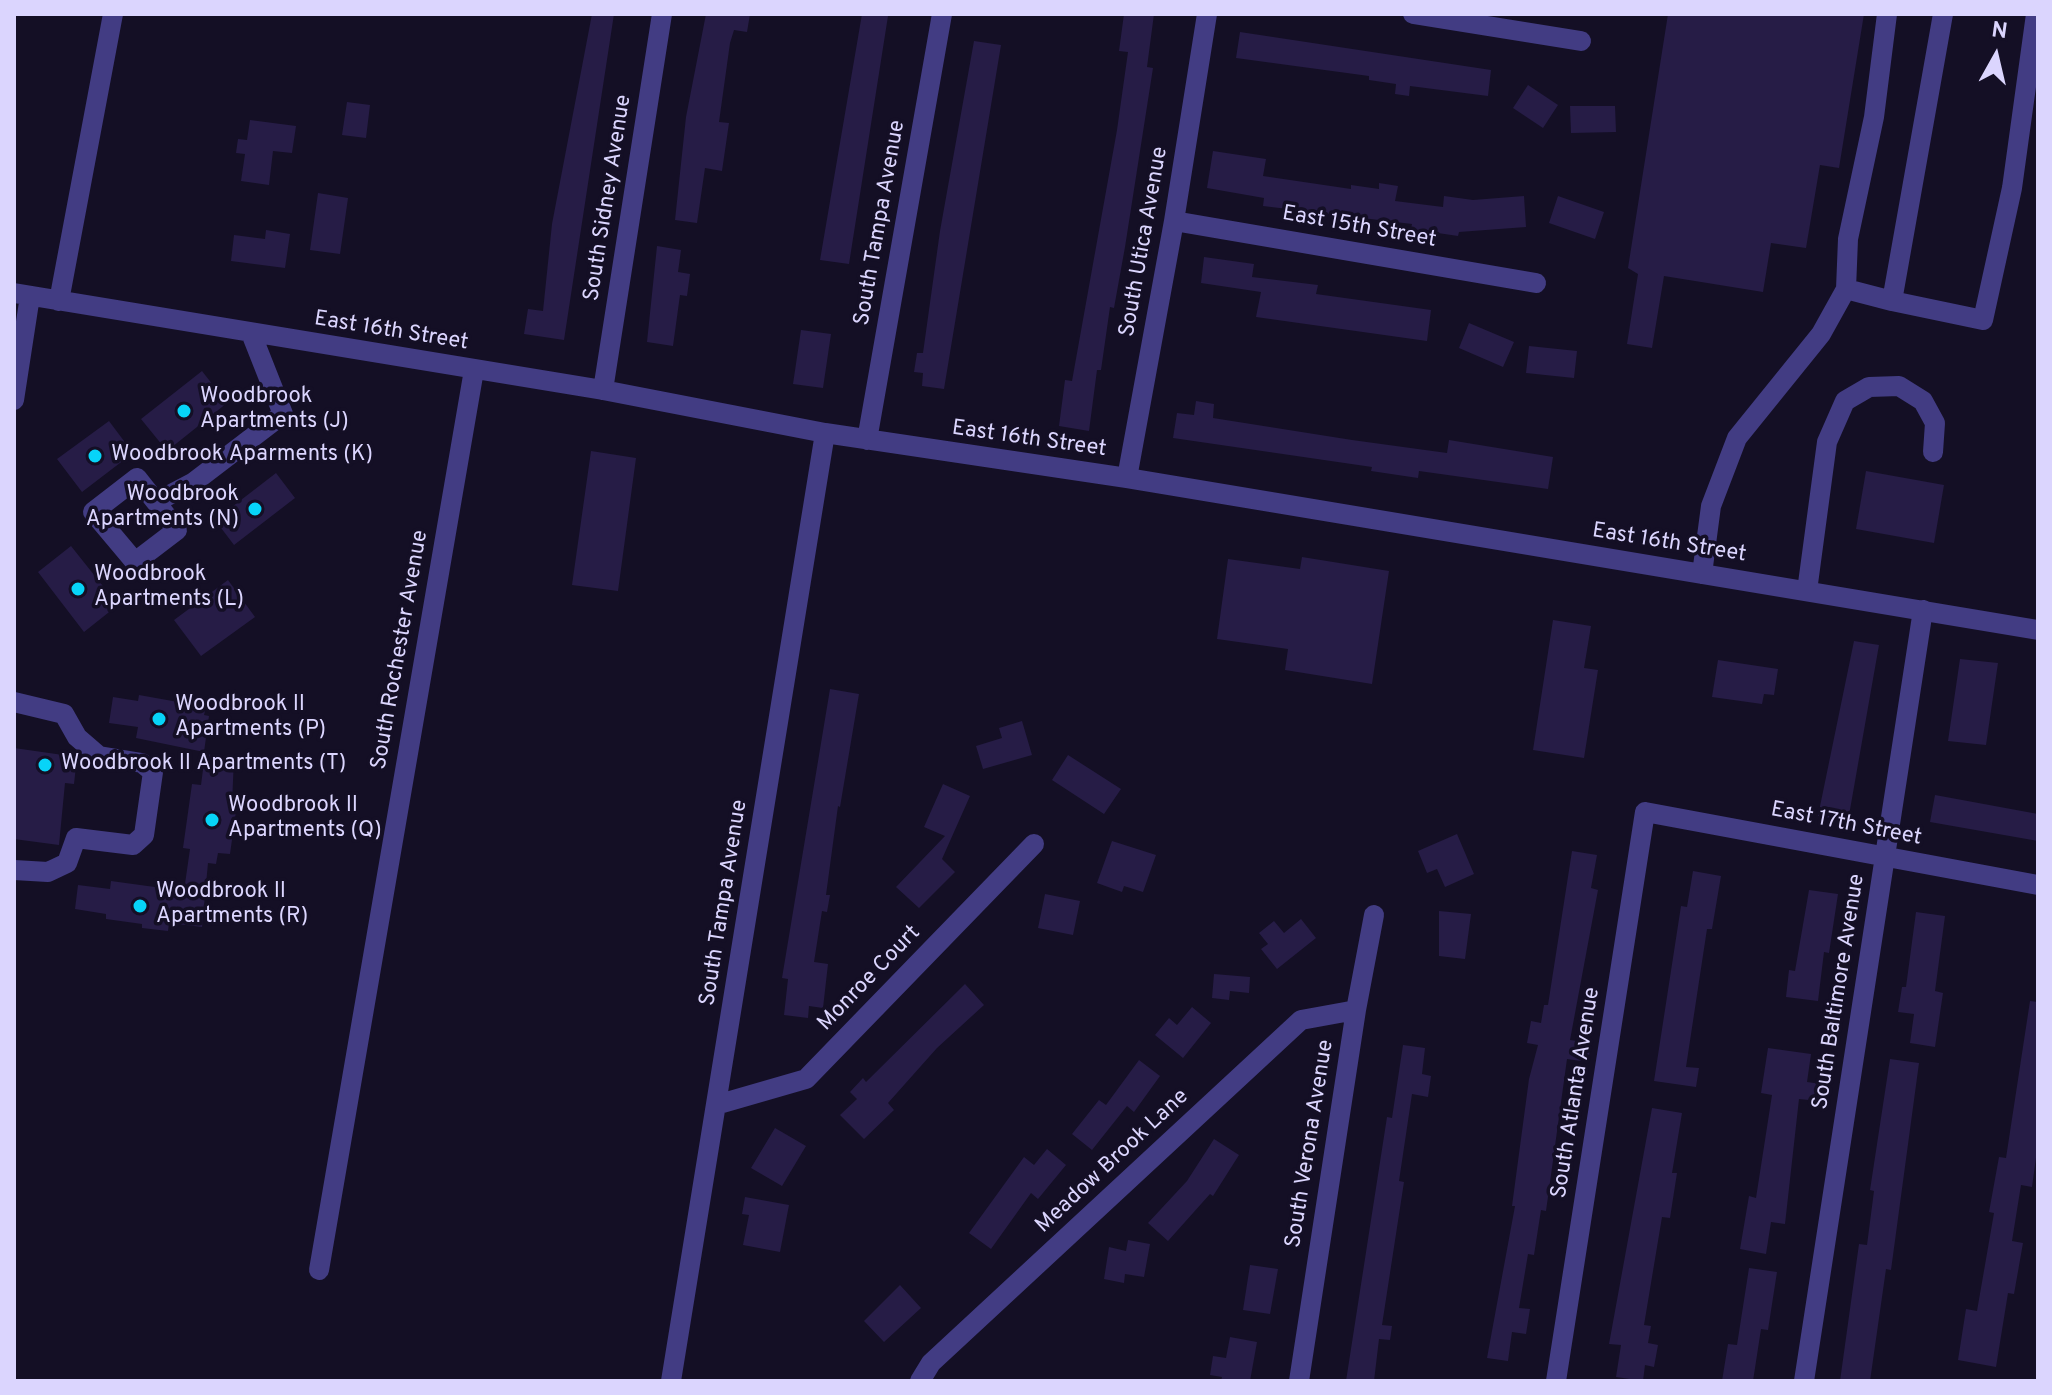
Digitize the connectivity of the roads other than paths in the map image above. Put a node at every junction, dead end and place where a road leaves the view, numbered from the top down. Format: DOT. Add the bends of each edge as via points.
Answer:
graph roads {
  1 [pos="113,14"];
  2 [pos="662,14"];
  3 [pos="942,14"];
  4 [pos="1207,14"];
  5 [pos="1413,14"];
  6 [pos="1887,14"];
  7 [pos="1943,14"];
  8 [pos="2036,14"];
  9 [pos="1581,41"];
  10 [pos="1174,221"];
  11 [pos="1536,283"];
  12 [pos="1846,289"];
  13 [pos="22,295"];
  14 [pos="59,301"];
  15 [pos="1892,301"];
  16 [pos="251,333"];
  17 [pos="474,370"];
  18 [pos="603,390"];
  19 [pos="14,400"];
  20 [pos="825,433"];
  21 [pos="867,440"];
  22 [pos="1933,452"];
  23 [pos="1127,478"];
  24 [pos="156,502"];
  25 [pos="1702,574"];
  26 [pos="1807,591"];
  27 [pos="1923,610"];
  28 [pos="2038,630"];
  29 [pos="14,702"];
  30 [pos="1645,812"];
  31 [pos="1034,844"];
  32 [pos="1886,858"];
  33 [pos="14,870"];
  34 [pos="2038,885"];
  35 [pos="1374,915"];
  36 [pos="1356,1010"];
  37 [pos="716,1105"];
  38 [pos="319,1270"];
  39 [pos="671,1381"];
  40 [pos="920,1381"];
  41 [pos="1299,1381"];
  42 [pos="1556,1381"];
  43 [pos="1804,1381"];
  1 -- 14 [label="street"];
  2 -- 18 [label="street, South Sidney Avenue"];
  3 -- 21 [label="street, South Tampa Avenue"];
  4 -- 10 [label="street, South Utica Avenue"];
  5 -- 9 [label="street"];
  6 -- 12 [label="street" via="1874,117 1848,239"];
  7 -- 15 [label="street"];
  8 -- 15 [label="street" via="2012,188 1983,320"];
  10 -- 11 [label="street, East 15th Street"];
  10 -- 23 [label="street, South Utica Avenue"];
  12 -- 15 [label="street"];
  12 -- 25 [label="street" via="1821,334 1737,438 1711,506"];
  13 -- 14 [label="street, East 16th Street"];
  13 -- 19 [label="street"];
  14 -- 16 [label="street, East 16th Street"];
  16 -- 17 [label="street, East 16th Street"];
  16 -- 24 [label="street" via="283,414 194,482"];
  17 -- 18 [label="street, East 16th Street"];
  17 -- 38 [label="street, South Rochester Avenue"];
  18 -- 20 [label="street, East 16th Street"];
  20 -- 21 [label="street, East 16th Street"];
  20 -- 37 [label="street, South Tampa Avenue"];
  21 -- 23 [label="street, East 16th Street"];
  22 -- 26 [label="street" via="1935,423 1923,401 1899,386 1869,387 1845,401 1827,442"];
  23 -- 25 [label="street, East 16th Street"];
  25 -- 26 [label="street, East 16th Street"];
  26 -- 27 [label="street, East 16th Street"];
  27 -- 28 [label="street, East 16th Street"];
  27 -- 32 [label="street, South Baltimore Avenue"];
  29 -- 33 [label="street" via="64,714 77,737 99,756 142,763 153,772 144,835 133,845 76,838 67,863 48,872"];
  30 -- 32 [label="street, East 17th Street"];
  30 -- 42 [label="street, South Atlanta Avenue"];
  31 -- 37 [label="street, Monroe Court" via="806,1079"];
  32 -- 34 [label="street, East 17th Street"];
  32 -- 43 [label="street, South Baltimore Avenue"];
  35 -- 36 [label="street, South Verona Avenue"];
  36 -- 40 [label="street, Meadow Brook Lane" via="1301,1020 931,1363"];
  36 -- 41 [label="street, South Verona Avenue"];
  37 -- 39 [label="street, South Tampa Avenue"];
}
